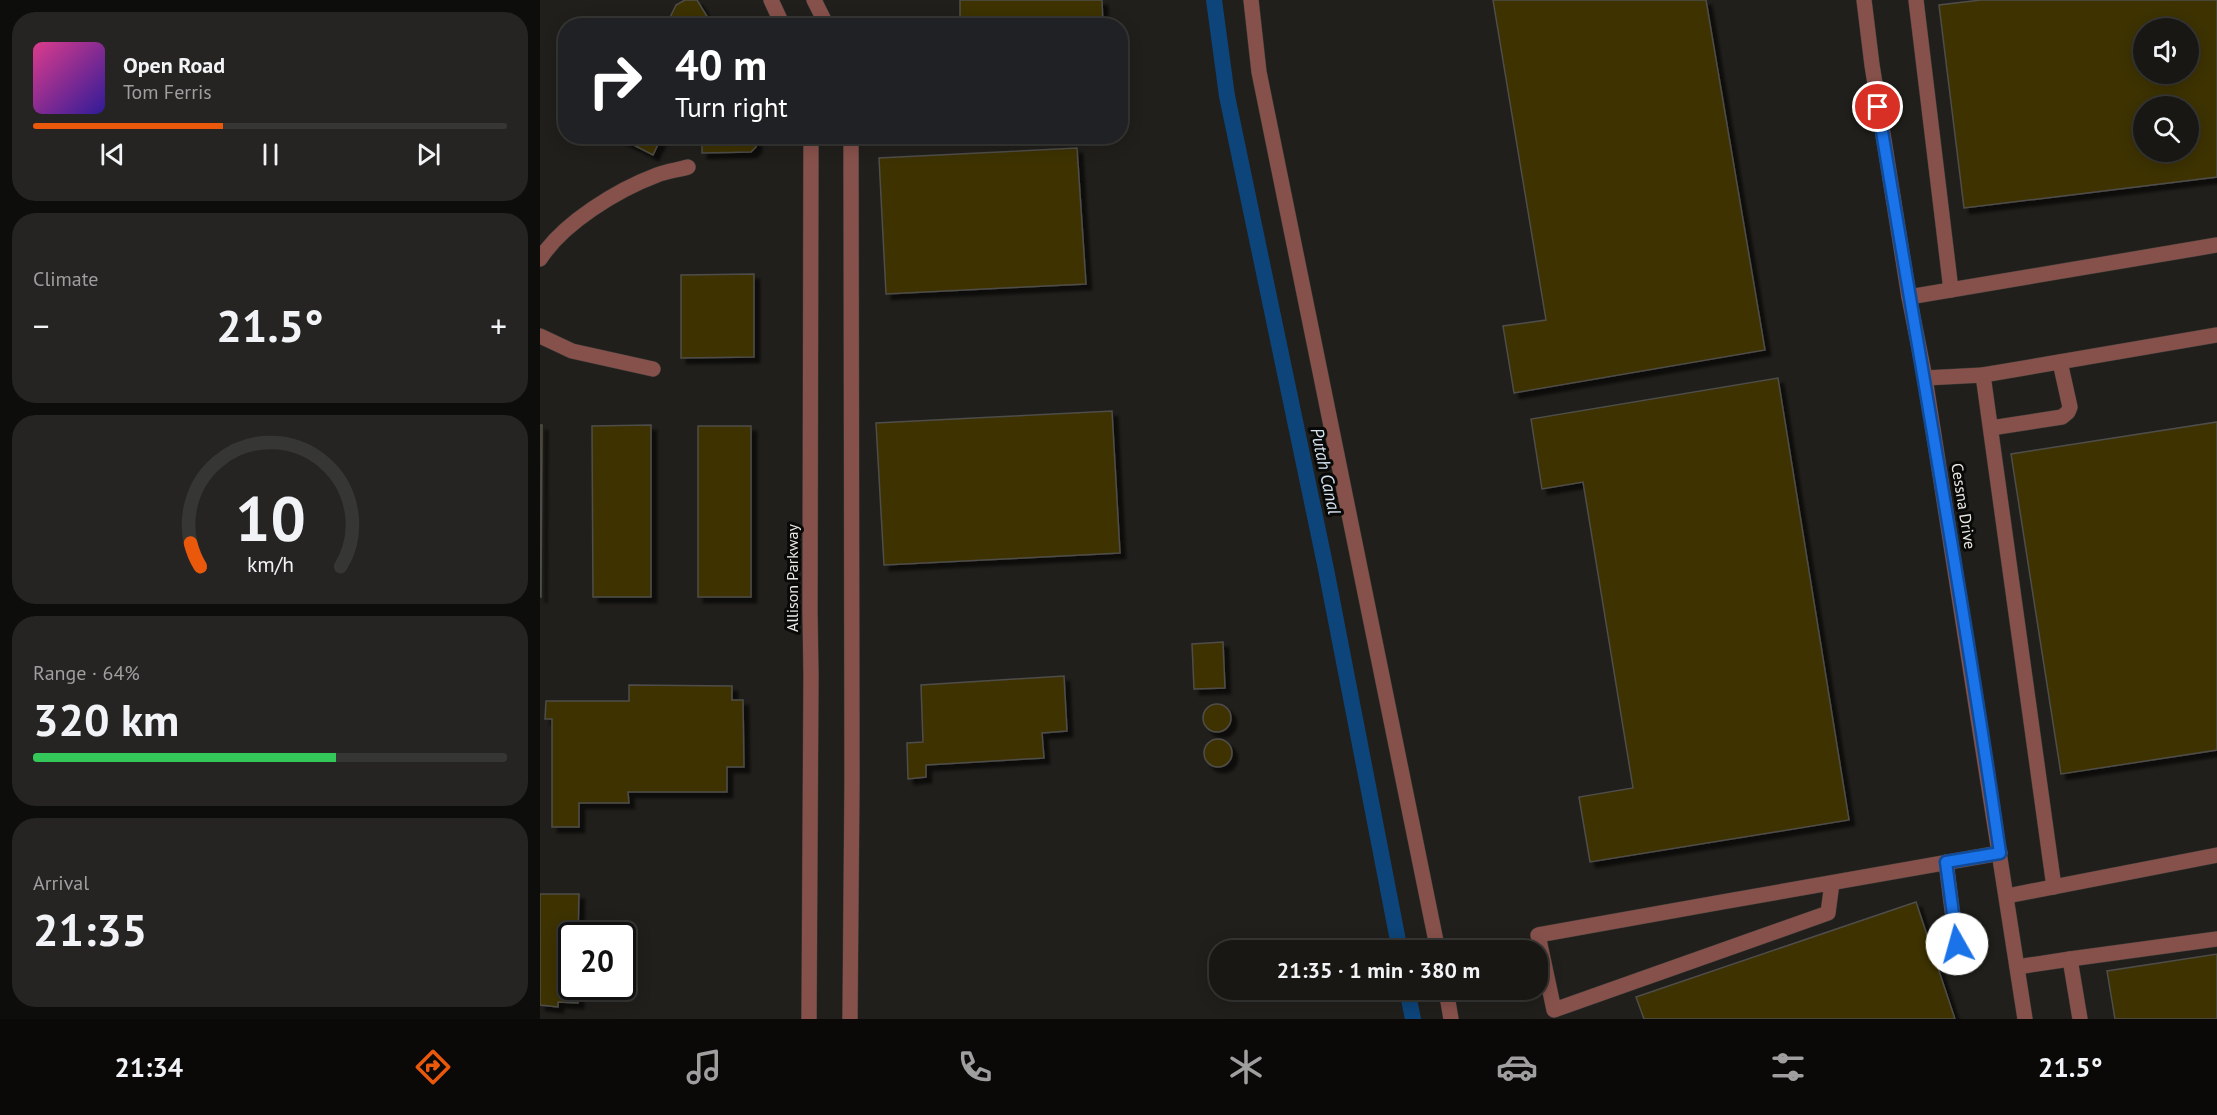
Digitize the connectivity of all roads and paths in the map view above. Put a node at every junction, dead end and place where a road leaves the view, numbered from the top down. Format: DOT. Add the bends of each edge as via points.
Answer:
graph roads {
  1 [pos="771,0"];
  2 [pos="814,0"];
  3 [pos="1251,0"];
  4 [pos="1864,0"];
  5 [pos="1916,0"];
  6 [pos="779,18"];
  7 [pos="823,18"];
  8 [pos="811,144"];
  9 [pos="851,144"];
  10 [pos="688,167"];
  11 [pos="2217,245"];
  12 [pos="540,259"];
  13 [pos="1951,290"];
  14 [pos="1909,297"];
  15 [pos="2217,335"];
  16 [pos="540,336"];
  17 [pos="2060,362"];
  18 [pos="653,369"];
  19 [pos="1983,375"];
  20 [pos="1925,378"];
  21 [pos="1991,428"];
  22 [pos="2000,853"];
  23 [pos="2217,855"];
  24 [pos="1946,862"];
  25 [pos="1832,883"];
  26 [pos="2055,887"];
  27 [pos="2007,896"];
  28 [pos="2217,939"];
  29 [pos="1436,940"];
  30 [pos="2070,959"];
  31 [pos="1959,965"];
  32 [pos="2018,967"];
  33 [pos="1448,1000"];
  34 [pos="809,1019"];
  35 [pos="850,1019"];
  36 [pos="1451,1019"];
  37 [pos="2025,1019"];
  38 [pos="2080,1019"];
  1 -- 6 [label="street"];
  2 -- 7 [label="street"];
  3 -- 29 [label="street" via="1259,72"];
  4 -- 14 [label="street, Cessna Drive"];
  5 -- 13 [label="street"];
  8 -- 34 [label="street, Allison Parkway"];
  9 -- 35 [label="street"];
  10 -- 12 [label="street" via="658,174 610,199 555,240"];
  11 -- 13 [label="street"];
  13 -- 14 [label="street"];
  14 -- 20 [label="street, Cessna Drive"];
  15 -- 17 [label="street"];
  16 -- 18 [label="street" via="572,351"];
  17 -- 19 [label="street"];
  17 -- 21 [label="street" via="2068,412 2062,417"];
  19 -- 20 [label="street"];
  19 -- 21 [label="street"];
  20 -- 22 [label="street, Cessna Drive"];
  21 -- 26 [label="street"];
  22 -- 24 [label="street"];
  22 -- 27 [label="street, Cessna Drive"];
  23 -- 26 [label="street"];
  24 -- 25 [label="street"];
  24 -- 31 [label="street"];
  25 -- 25 [label="street" via="1538,935 1554,1010 1828,913"];
  26 -- 27 [label="street"];
  27 -- 32 [label="street, Cessna Drive"];
  28 -- 30 [label="street"];
  30 -- 32 [label="street"];
  30 -- 38 [label="street"];
  32 -- 37 [label="street, Cessna Drive"];
  33 -- 36 [label="street"];
}
